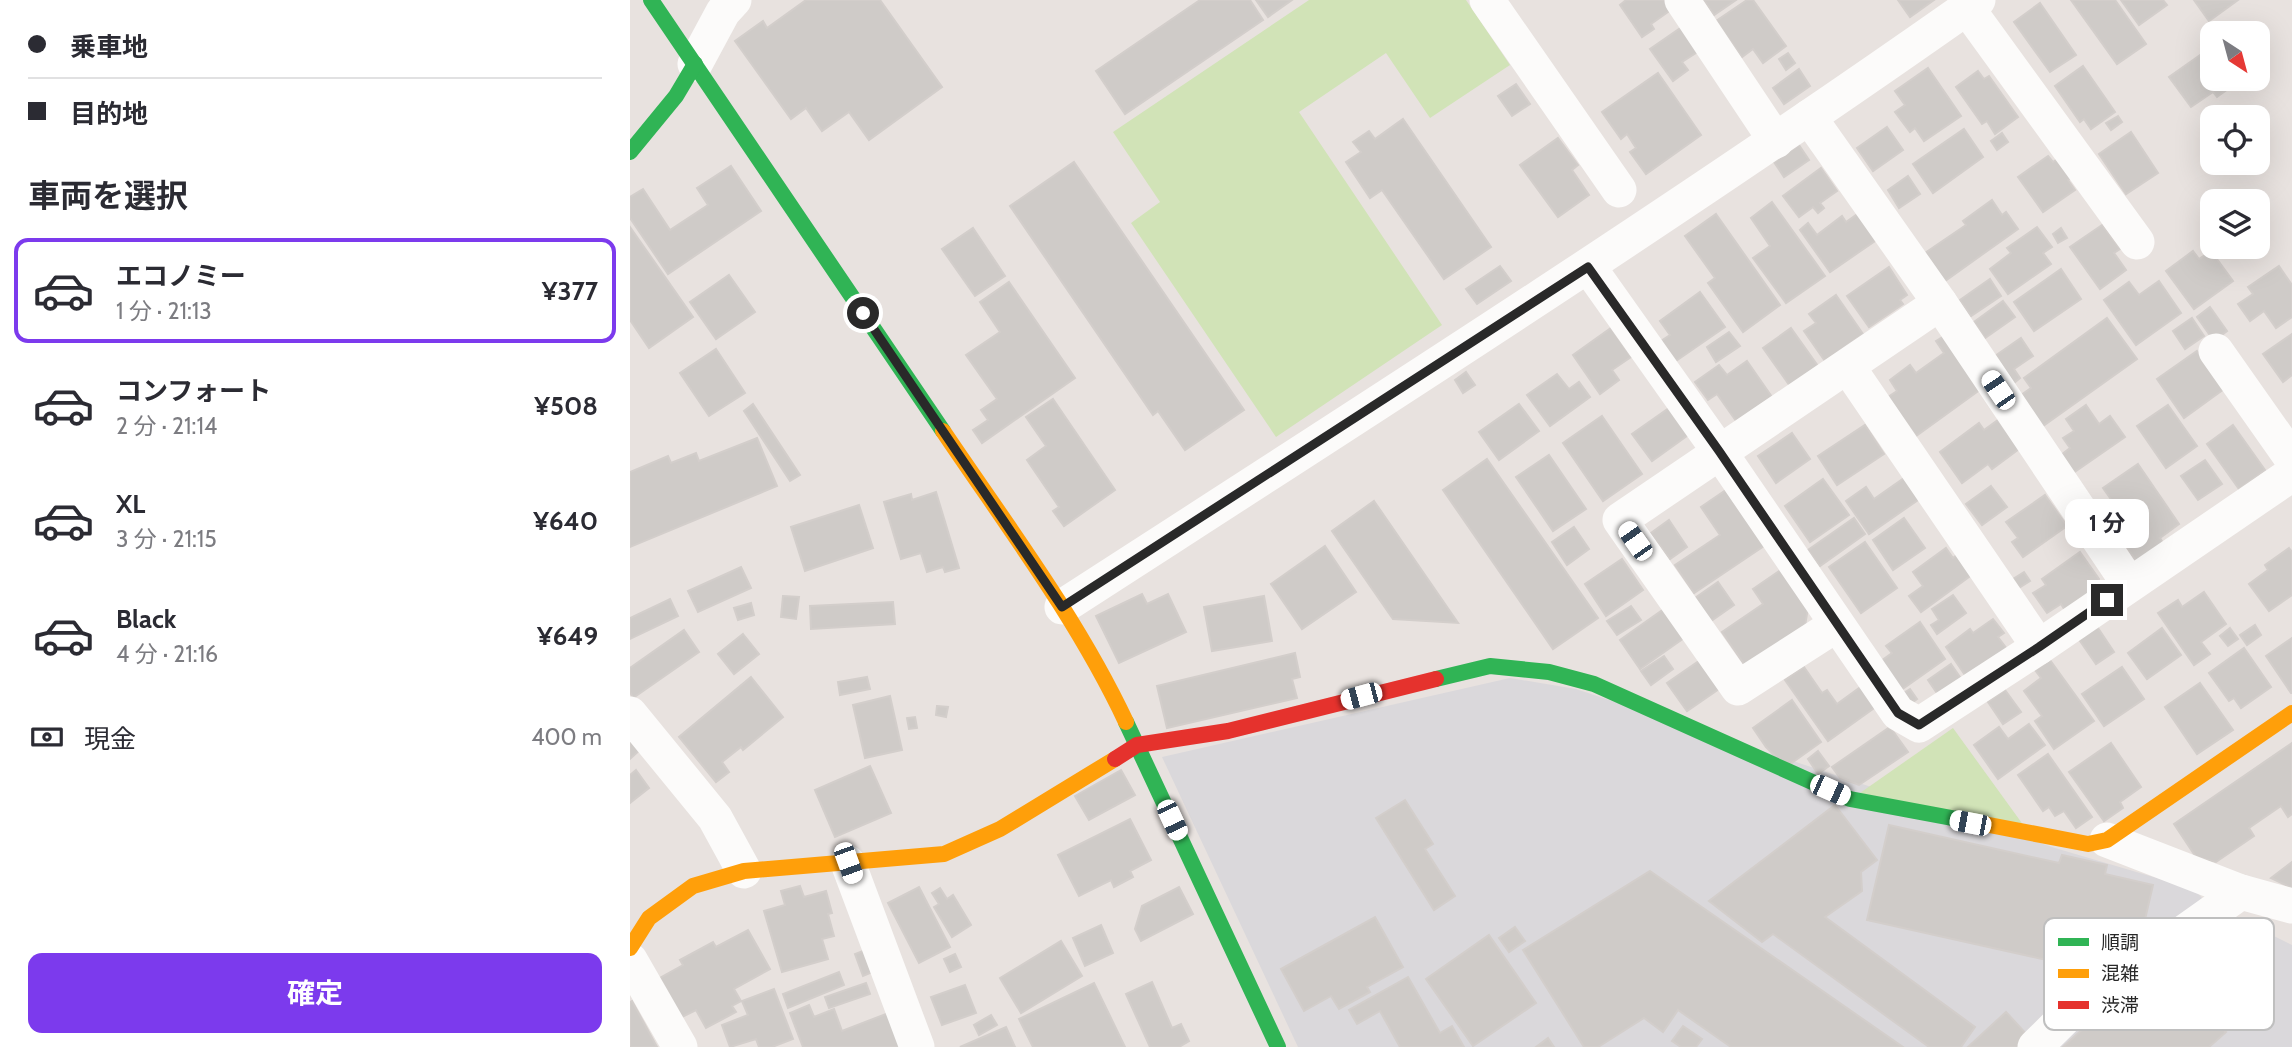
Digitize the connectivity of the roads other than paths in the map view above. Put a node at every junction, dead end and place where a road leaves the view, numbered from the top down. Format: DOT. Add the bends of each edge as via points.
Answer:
graph roads {
  1 [pos="652,0"];
  2 [pos="734,0"];
  3 [pos="1488,0"];
  4 [pos="1682,0"];
  5 [pos="1973,4"];
  6 [pos="695,64"];
  7 [pos="1809,117"];
  8 [pos="1776,141"];
  9 [pos="630,152"];
  10 [pos="1619,190"];
  11 [pos="2137,243"];
  12 [pos="1588,267"];
  13 [pos="1940,303"];
  14 [pos="2216,351"];
  15 [pos="1848,367"];
  16 [pos="1719,451"];
  17 [pos="2292,459"];
  18 [pos="2292,474"];
  19 [pos="2129,584"];
  20 [pos="1062,607"];
  21 [pos="1836,625"];
  22 [pos="2039,647"];
  23 [pos="2292,713"];
  24 [pos="630,714"];
  25 [pos="1137,745"];
  26 [pos="2107,840"];
  27 [pos="848,863"];
  28 [pos="744,871"];
  29 [pos="2241,892"];
  30 [pos="2292,906"];
  31 [pos="2204,918"];
  32 [pos="630,948"];
  33 [pos="630,960"];
  34 [pos="2052,1030"];
  35 [pos="680,1047"];
  36 [pos="917,1047"];
  37 [pos="1278,1047"];
  38 [pos="2035,1047"];
  1 -- 6 [label="street"];
  2 -- 6 [label="street"];
  3 -- 10 [label="street"];
  4 -- 8 [label="street"];
  5 -- 7 [label="street"];
  5 -- 11 [label="street"];
  6 -- 9 [label="street" via="676,96"];
  6 -- 20 [label="street"];
  7 -- 8 [label="street"];
  7 -- 13 [label="street"];
  8 -- 12 [label="street"];
  12 -- 16 [label="street"];
  12 -- 20 [label="street"];
  13 -- 15 [label="street"];
  13 -- 19 [label="street"];
  14 -- 17 [label="street"];
  15 -- 16 [label="street"];
  15 -- 22 [label="street"];
  16 -- 21 [label="street"];
  16 -- 21 [label="street" via="1620,520 1738,688"];
  18 -- 19 [label="street"];
  19 -- 22 [label="street"];
  20 -- 25 [label="street"];
  21 -- 22 [label="street" via="1898,713 1919,725"];
  23 -- 26 [label="street"];
  24 -- 28 [label="street" via="715,818"];
  25 -- 26 [label="street" via="1228,731 1490,666 1549,672 1594,684 1850,799 2088,844"];
  25 -- 27 [label="street" via="1000,829 944,854"];
  25 -- 37 [label="street"];
  26 -- 29 [label="street"];
  27 -- 28 [label="street"];
  27 -- 36 [label="street"];
  28 -- 32 [label="street" via="693,886 649,918"];
  29 -- 30 [label="street"];
  29 -- 31 [label="street"];
  33 -- 35 [label="street"];
  34 -- 38 [label="street"];
}
